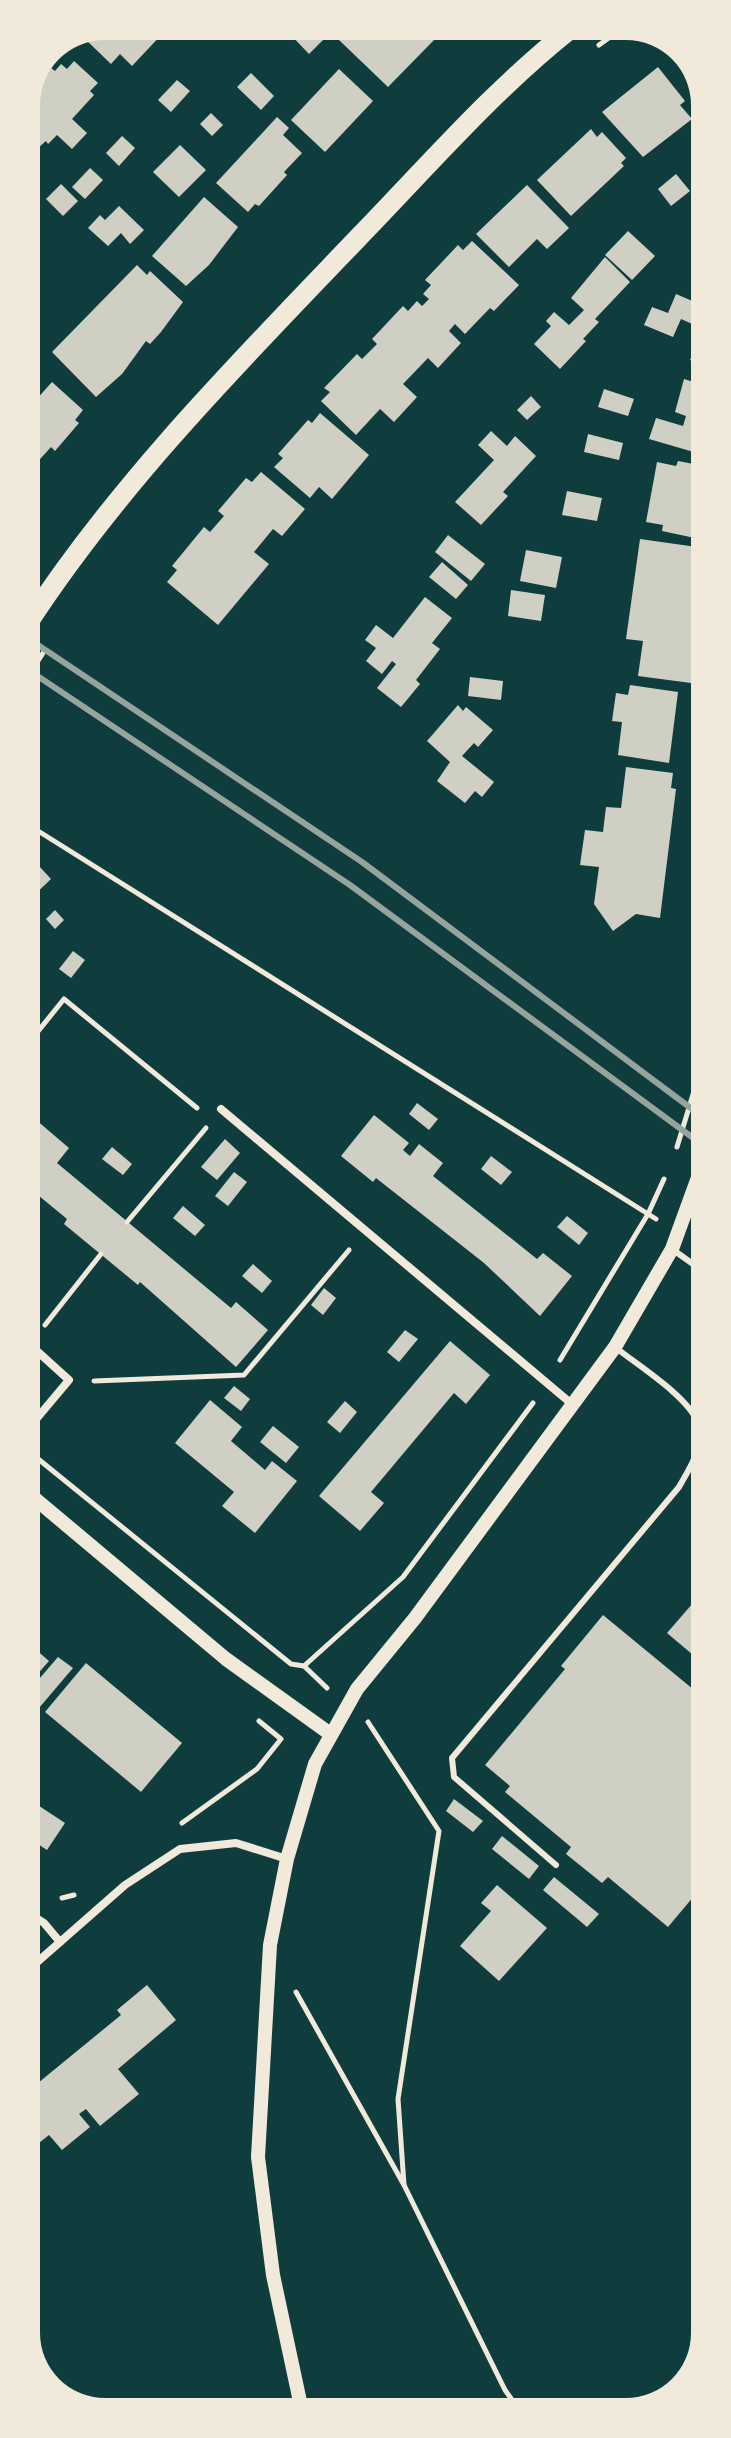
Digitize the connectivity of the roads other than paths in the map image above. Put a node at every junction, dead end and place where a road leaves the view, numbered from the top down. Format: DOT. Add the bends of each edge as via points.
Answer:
graph roads {
  1 [pos="558,40"];
  2 [pos="40,606"];
  3 [pos="221,1109"];
  4 [pos="691,1199"];
  5 [pos="677,1239"];
  6 [pos="691,1256"];
  7 [pos="615,1347"];
  8 [pos="40,1354"];
  9 [pos="574,1406"];
  10 [pos="691,1411"];
  11 [pos="40,1415"];
  12 [pos="691,1461"];
  13 [pos="40,1503"];
  14 [pos="329,1733"];
  15 [pos="287,1859"];
  16 [pos="556,1865"];
  17 [pos="40,1920"];
  18 [pos="60,1942"];
  19 [pos="40,1960"];
  20 [pos="299,2398"];
  1 -- 2 [label="main road" via="495,96 278,321 159,454"];
  3 -- 9 [label="street"];
  4 -- 5 [label="street"];
  5 -- 6 [label="lane"];
  5 -- 7 [label="street"];
  7 -- 9 [label="street"];
  7 -- 10 [label="lane"];
  8 -- 11 [label="street" via="69,1380"];
  9 -- 14 [label="street"];
  12 -- 16 [label="lane" via="679,1487 452,1758 454,1777"];
  13 -- 14 [label="street" via="226,1659"];
  14 -- 15 [label="street"];
  15 -- 18 [label="street" via="236,1843 180,1849 125,1885"];
  15 -- 20 [label="street" via="270,1945 258,2157 273,2275"];
  17 -- 18 [label="street"];
  18 -- 19 [label="street"];
}
